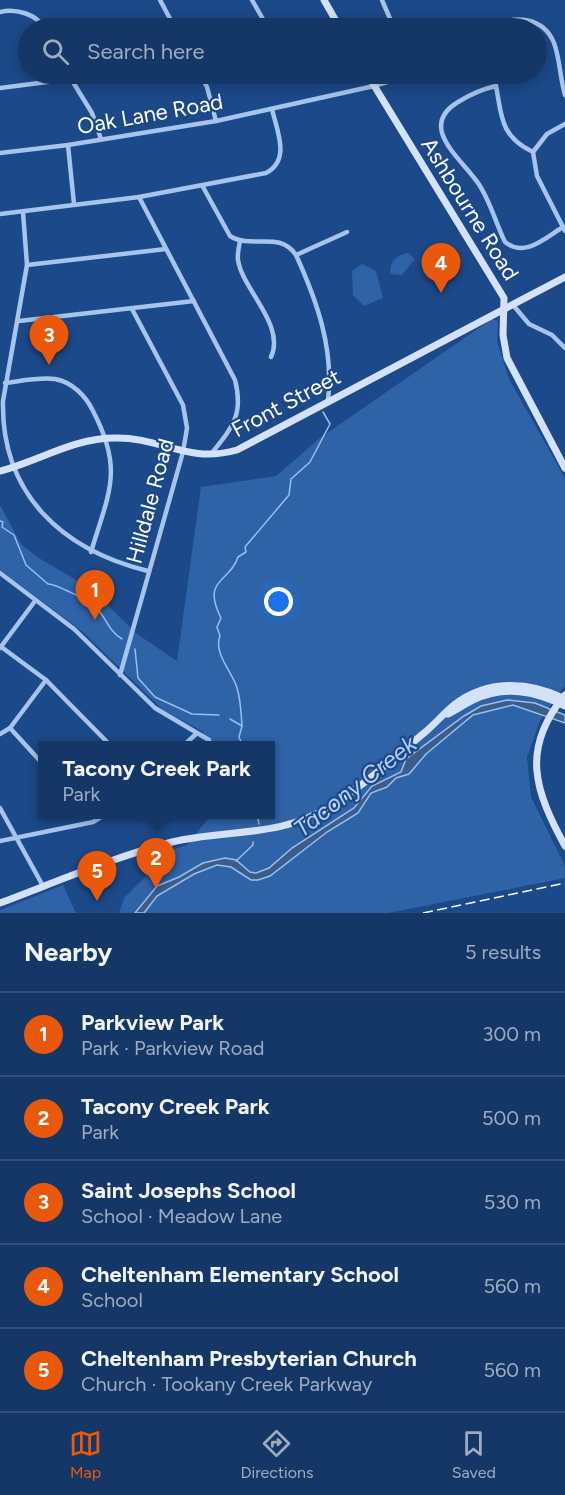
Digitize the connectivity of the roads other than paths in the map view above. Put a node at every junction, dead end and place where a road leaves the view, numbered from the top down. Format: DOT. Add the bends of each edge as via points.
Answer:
graph roads {
  1 [pos="160,0"];
  2 [pos="252,0"];
  3 [pos="324,0"];
  4 [pos="382,0"];
  5 [pos="0,12"];
  6 [pos="32,18"];
  7 [pos="170,18"];
  8 [pos="262,18"];
  9 [pos="333,18"];
  10 [pos="390,18"];
  11 [pos="547,33"];
  12 [pos="31,84"];
  13 [pos="74,84"];
  14 [pos="205,84"];
  15 [pos="380,84"];
  16 [pos="374,86"];
  17 [pos="496,86"];
  18 [pos="0,88"];
  19 [pos="565,95"];
  20 [pos="272,109"];
  21 [pos="216,121"];
  22 [pos="565,123"];
  23 [pos="101,139"];
  24 [pos="68,145"];
  25 [pos="533,152"];
  26 [pos="0,153"];
  27 [pos="203,187"];
  28 [pos="139,197"];
  29 [pos="74,204"];
  30 [pos="23,212"];
  31 [pos="0,214"];
  32 [pos="564,229"];
  33 [pos="347,232"];
  34 [pos="240,241"];
  35 [pos="166,249"];
  36 [pos="296,255"];
  37 [pos="27,265"];
  38 [pos="565,277"];
  39 [pos="194,301"];
  40 [pos="509,306"];
  41 [pos="132,309"];
  42 [pos="19,321"];
  43 [pos="565,348"];
  44 [pos="271,357"];
  45 [pos="4,383"];
  46 [pos="328,400"];
  47 [pos="108,438"];
  48 [pos="183,452"];
  49 [pos="209,456"];
  50 [pos="12,468"];
  51 [pos="565,468"];
  52 [pos="0,471"];
  53 [pos="92,552"];
  54 [pos="148,571"];
  55 [pos="0,573"];
  56 [pos="35,601"];
  57 [pos="0,647"];
  58 [pos="120,675"];
  59 [pos="46,680"];
  60 [pos="562,702"];
  61 [pos="446,715"];
  62 [pos="9,728"];
  63 [pos="0,734"];
  64 [pos="196,734"];
  65 [pos="209,740"];
  66 [pos="106,741"];
  67 [pos="188,741"];
  68 [pos="38,759"];
  69 [pos="0,808"];
  70 [pos="92,819"];
  71 [pos="98,819"];
  72 [pos="93,822"];
  73 [pos="18,837"];
  74 [pos="0,841"];
  75 [pos="565,846"];
  76 [pos="43,886"];
  77 [pos="0,903"];
  1 -- 7 [label="street"];
  2 -- 8 [label="street"];
  3 -- 9 [label="street"];
  4 -- 10 [label="street"];
  5 -- 6 [label="street" via="22,12"];
  11 -- 19 [label="street" via="554,43"];
  12 -- 18 [label="street"];
  13 -- 23 [label="street" via="92,113"];
  14 -- 21 [label="street"];
  15 -- 16 [label="street, Oak Lane Road"];
  16 -- 20 [label="street, Oak Lane Road"];
  16 -- 40 [label="street, Ashbourne Road"];
  17 -- 25 [label="street" via="500,117 514,140"];
  17 -- 32 [label="street" via="449,107 441,118 441,131 479,185 505,242 512,248 522,250"];
  20 -- 21 [label="street, Oak Lane Road"];
  20 -- 27 [label="street" via="282,154 274,167 264,174"];
  21 -- 23 [label="street, Oak Lane Road"];
  22 -- 25 [label="street" via="547,134"];
  23 -- 24 [label="street, Oak Lane Road"];
  24 -- 26 [label="street, Oak Lane Road"];
  24 -- 29 [label="street"];
  25 -- 32 [label="street" via="537,176"];
  27 -- 28 [label="street"];
  27 -- 34 [label="street" via="226,231"];
  28 -- 29 [label="street"];
  28 -- 35 [label="street"];
  29 -- 30 [label="street"];
  30 -- 31 [label="street"];
  30 -- 37 [label="street"];
  33 -- 36 [label="street"];
  34 -- 36 [label="street" via="276,241"];
  34 -- 44 [label="street" via="238,263 268,322 274,349"];
  35 -- 37 [label="street"];
  35 -- 39 [label="street"];
  36 -- 46 [label="street" via="326,335 331,369"];
  37 -- 42 [label="street"];
  38 -- 40 [label="street, Ashbourne Road"];
  39 -- 41 [label="street"];
  39 -- 49 [label="street" via="236,380 240,399 233,424"];
  40 -- 43 [label="street"];
  40 -- 46 [label="street, Front Street"];
  40 -- 51 [label="street" via="503,335 507,358"];
  41 -- 42 [label="street"];
  41 -- 48 [label="street, Hilldale Road" via="183,405 187,428"];
  42 -- 45 [label="street"];
  45 -- 47 [label="street" via="43,379 65,383 81,393"];
  45 -- 50 [label="street" via="3,417"];
  46 -- 49 [label="street, Front Street" via="237,450"];
  47 -- 48 [label="street, Front Street" via="147,441"];
  47 -- 50 [label="street, Front Street" via="74,444"];
  47 -- 53 [label="street" via="112,480"];
  48 -- 49 [label="street, Front Street"];
  48 -- 54 [label="street, Hilldale Road"];
  50 -- 52 [label="street, Front Street"];
  50 -- 53 [label="street" via="48,520"];
  53 -- 54 [label="street"];
  54 -- 58 [label="street, Hilldale Road"];
  55 -- 56 [label="street"];
  56 -- 57 [label="street"];
  56 -- 58 [label="street" via="74,629"];
  57 -- 59 [label="street"];
  58 -- 64 [label="street" via="155,708"];
  59 -- 62 [label="street"];
  59 -- 66 [label="street"];
  60 -- 61 [label="street" via="512,690 483,696"];
  60 -- 61 [label="street" via="537,687 517,684 468,696"];
  60 -- 75 [label="street" via="548,722 534,760 538,785"];
  61 -- 76 [label="street" via="331,806 303,821 272,830 174,842"];
  62 -- 63 [label="street"];
  62 -- 68 [label="street"];
  64 -- 65 [label="street"];
  64 -- 67 [label="street"];
  69 -- 73 [label="street"];
  70 -- 72 [label="street"];
  71 -- 72 [label="street"];
  72 -- 73 [label="street"];
  73 -- 74 [label="street"];
  73 -- 76 [label="street"];
  76 -- 77 [label="street"];
}
